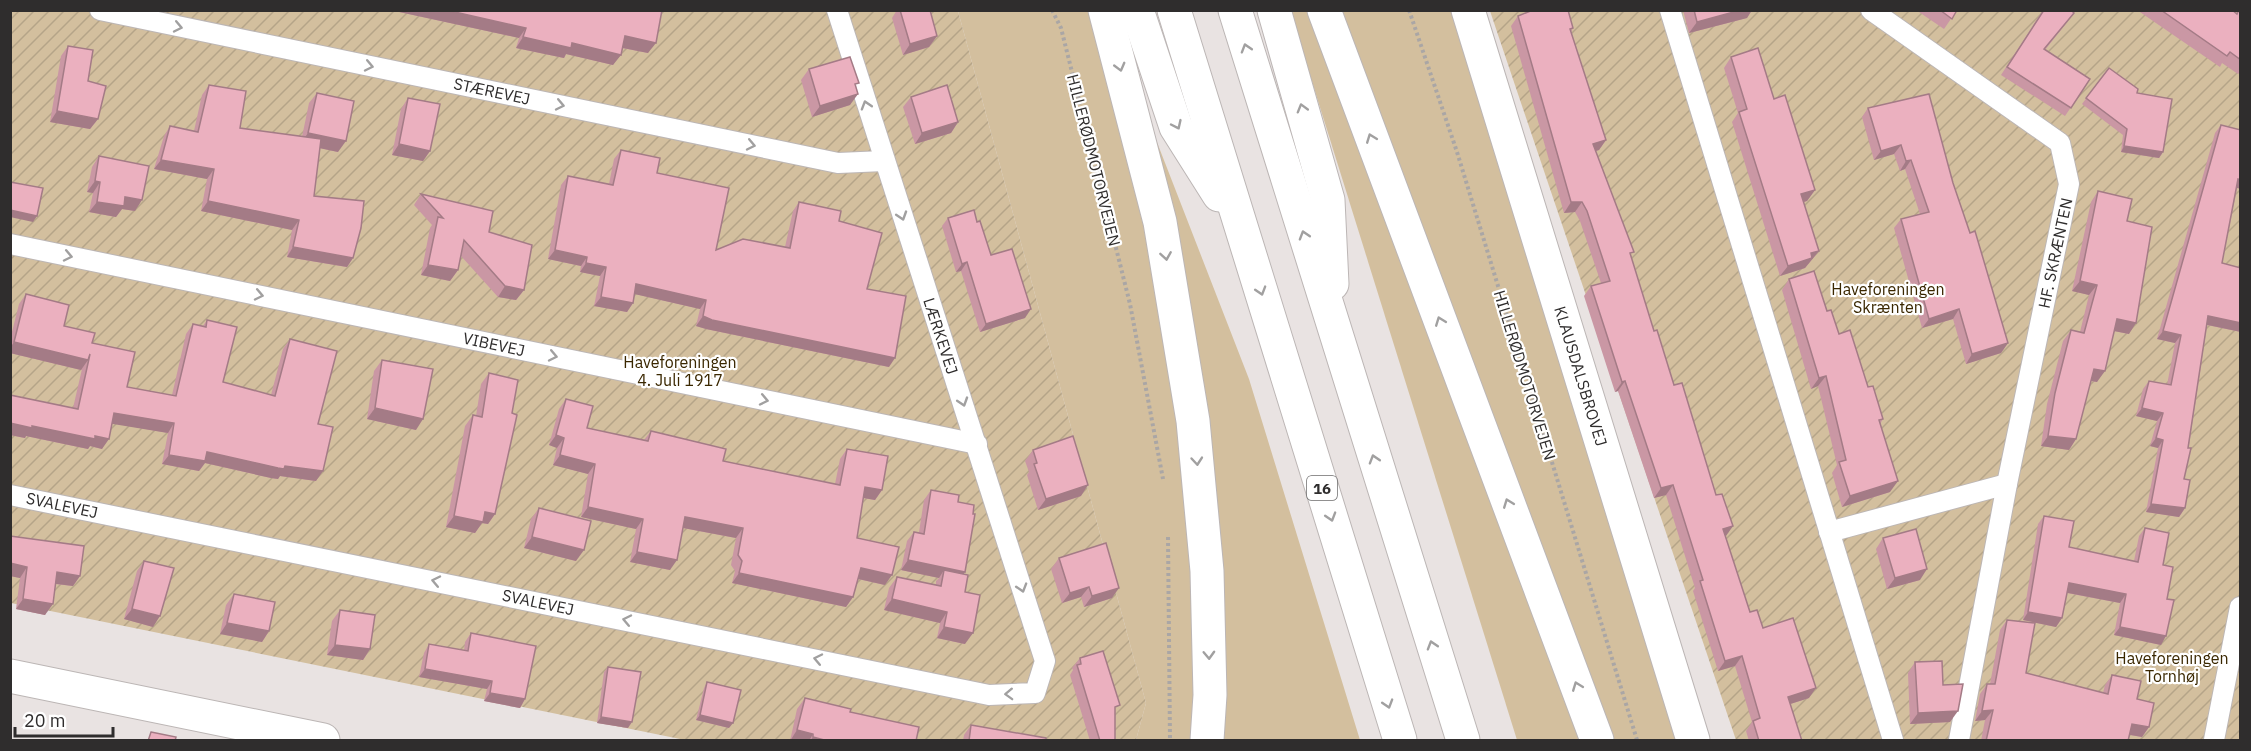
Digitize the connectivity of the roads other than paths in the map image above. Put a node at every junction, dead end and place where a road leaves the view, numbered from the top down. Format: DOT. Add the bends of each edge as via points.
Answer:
graph roads {
  1 [pos="100,10"];
  2 [pos="837,10"];
  3 [pos="1105,10"];
  4 [pos="1137,10"];
  5 [pos="1174,10"];
  6 [pos="1235,10"];
  7 [pos="1274,10"];
  8 [pos="1324,10"];
  9 [pos="1468,10"];
  10 [pos="1670,10"];
  11 [pos="1871,10"];
  12 [pos="884,161"];
  13 [pos="1244,235"];
  14 [pos="10,244"];
  15 [pos="1334,331"];
  16 [pos="977,444"];
  17 [pos="2007,484"];
  18 [pos="10,495"];
  19 [pos="1829,532"];
  20 [pos="2241,607"];
  21 [pos="1045,662"];
  22 [pos="10,676"];
  23 [pos="230,731"];
  24 [pos="323,741"];
  25 [pos="1207,741"];
  26 [pos="1400,741"];
  27 [pos="1463,741"];
  28 [pos="1597,741"];
  29 [pos="1694,741"];
  30 [pos="1893,741"];
  31 [pos="1959,741"];
  32 [pos="2214,741"];
  1 -- 12 [label="lane, STÆREVEJ, one-way" via="838,163"];
  12 -- 2 [label="lane, LÆRKEVEJ, one-way"];
  3 -- 25 [label="main road, one-way" via="1160,222 1193,421 1206,571 1210,695"];
  4 -- 13 [label="main road, 16, one-way" via="1176,127"];
  5 -- 13 [label="main road, 16"];
  15 -- 6 [label="main road, one-way"];
  15 -- 7 [label="main road, one-way" via="1328,200"];
  28 -- 8 [label="main road, one-way"];
  9 -- 29 [label="main road, KLAUSDALSBROVEJ"];
  10 -- 19 [label="lane"];
  11 -- 17 [label="lane, HF. SKRÆNTEN" via="2060,143 2069,184"];
  12 -- 16 [label="lane, LÆRKEVEJ, one-way"];
  13 -- 26 [label="main road, 16, one-way"];
  14 -- 16 [label="lane, VIBEVEJ, one-way"];
  27 -- 15 [label="main road, one-way"];
  16 -- 21 [label="lane, LÆRKEVEJ, one-way"];
  17 -- 19 [label="lane"];
  17 -- 31 [label="lane, HF. SKRÆNTEN"];
  21 -- 18 [label="lane, SVALEVEJ, one-way" via="1035,693 989,694"];
  19 -- 30 [label="lane"];
  20 -- 32 [label="lane"];
  22 -- 23 [label="main road"];
  23 -- 24 [label="main road"];
}
